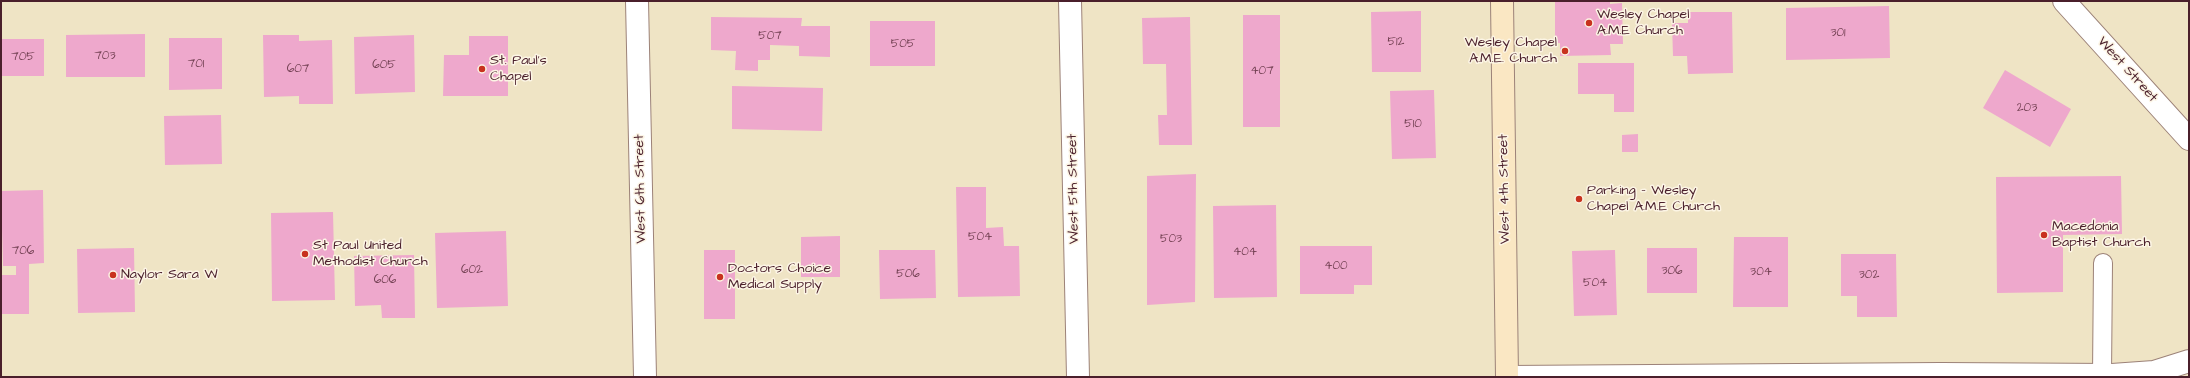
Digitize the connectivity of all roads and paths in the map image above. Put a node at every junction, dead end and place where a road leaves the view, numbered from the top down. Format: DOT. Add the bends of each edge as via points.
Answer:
graph roads {
  1 [pos="637,1"];
  2 [pos="1070,1"];
  3 [pos="1502,1"];
  4 [pos="2064,1"];
  5 [pos="2189,139"];
  6 [pos="2103,263"];
  7 [pos="2189,361"];
  8 [pos="1941,375"];
  9 [pos="2102,375"];
  10 [pos="646,377"];
  11 [pos="1078,377"];
  12 [pos="1507,377"];
  1 -- 10 [label="street, West 6th Street"];
  2 -- 11 [label="street, West 5th Street"];
  3 -- 12 [label="street, West 4th Street"];
  4 -- 5 [label="street, West Street"];
  6 -- 9 [label="lane"];
  7 -- 9 [label="street" via="2154,372"];
  8 -- 9 [label="street"];
  8 -- 12 [label="street"];
}
